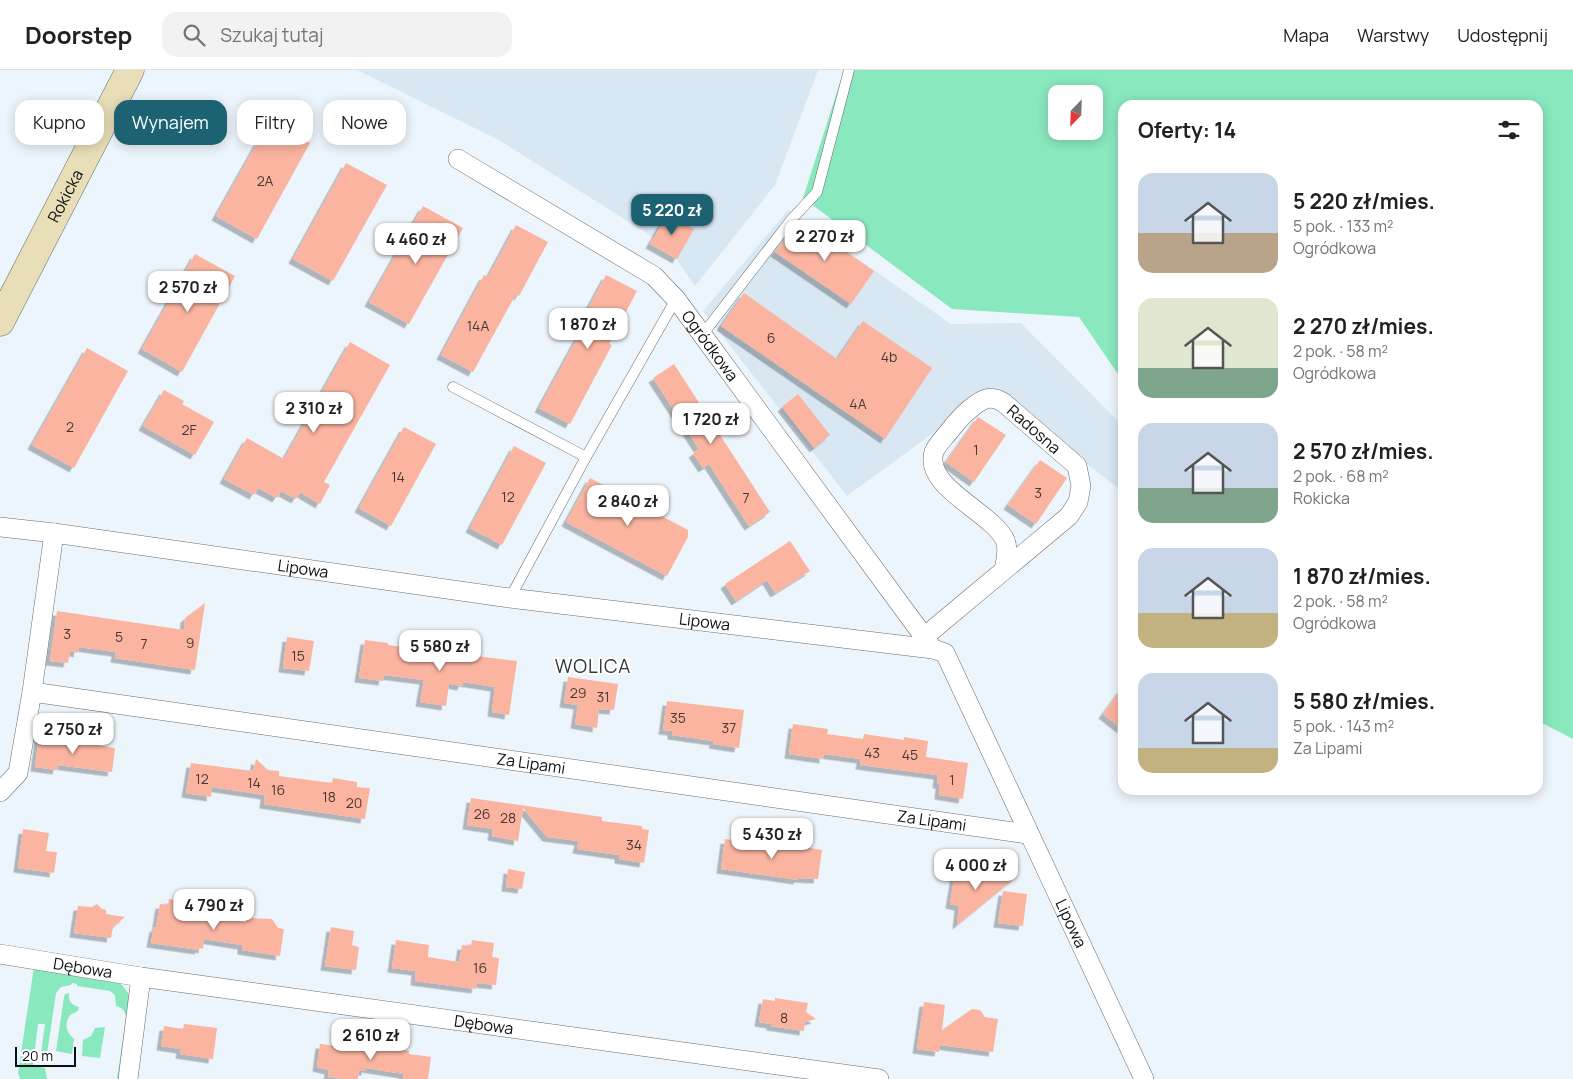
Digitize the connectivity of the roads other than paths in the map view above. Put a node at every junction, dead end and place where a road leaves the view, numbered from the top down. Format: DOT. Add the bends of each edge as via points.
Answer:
graph roads {
  1 [pos="130,70"];
  2 [pos="849,70"];
  3 [pos="458,159"];
  4 [pos="676,299"];
  5 [pos="0,322"];
  6 [pos="703,334"];
  7 [pos="453,387"];
  8 [pos="586,457"];
  9 [pos="0,527"];
  10 [pos="54,533"];
  11 [pos="1004,570"];
  12 [pos="510,598"];
  13 [pos="928,643"];
  14 [pos="32,692"];
  15 [pos="0,792"];
  16 [pos="1028,834"];
  17 [pos="0,954"];
  18 [pos="141,977"];
  19 [pos="128,1079"];
  20 [pos="878,1079"];
  21 [pos="1144,1079"];
  1 -- 5 [label="main road, Rokicka"];
  2 -- 6 [label="lane" via="817,192 790,220"];
  3 -- 4 [label="street, Ogródkowa" via="654,276"];
  4 -- 6 [label="street, Ogródkowa"];
  4 -- 8 [label="lane"];
  6 -- 13 [label="street, Ogródkowa"];
  7 -- 8 [label="lane"];
  8 -- 12 [label="lane"];
  9 -- 10 [label="street, Lipowa"];
  10 -- 12 [label="street, Lipowa"];
  10 -- 14 [label="street"];
  11 -- 11 [label="street, Radosna" via="1069,516 1078,502 1081,486 1077,466 995,397 987,398 962,415 934,452 932,463 951,491 999,530 1007,548"];
  11 -- 13 [label="street, Radosna"];
  12 -- 13 [label="street, Lipowa"];
  13 -- 16 [label="street, Lipowa" via="945,653"];
  14 -- 15 [label="street" via="18,773"];
  14 -- 16 [label="street, Za Lipami"];
  16 -- 21 [label="street, Lipowa"];
  17 -- 18 [label="street, Dębowa"];
  18 -- 19 [label="street"];
  18 -- 20 [label="street, Dębowa"];
}
